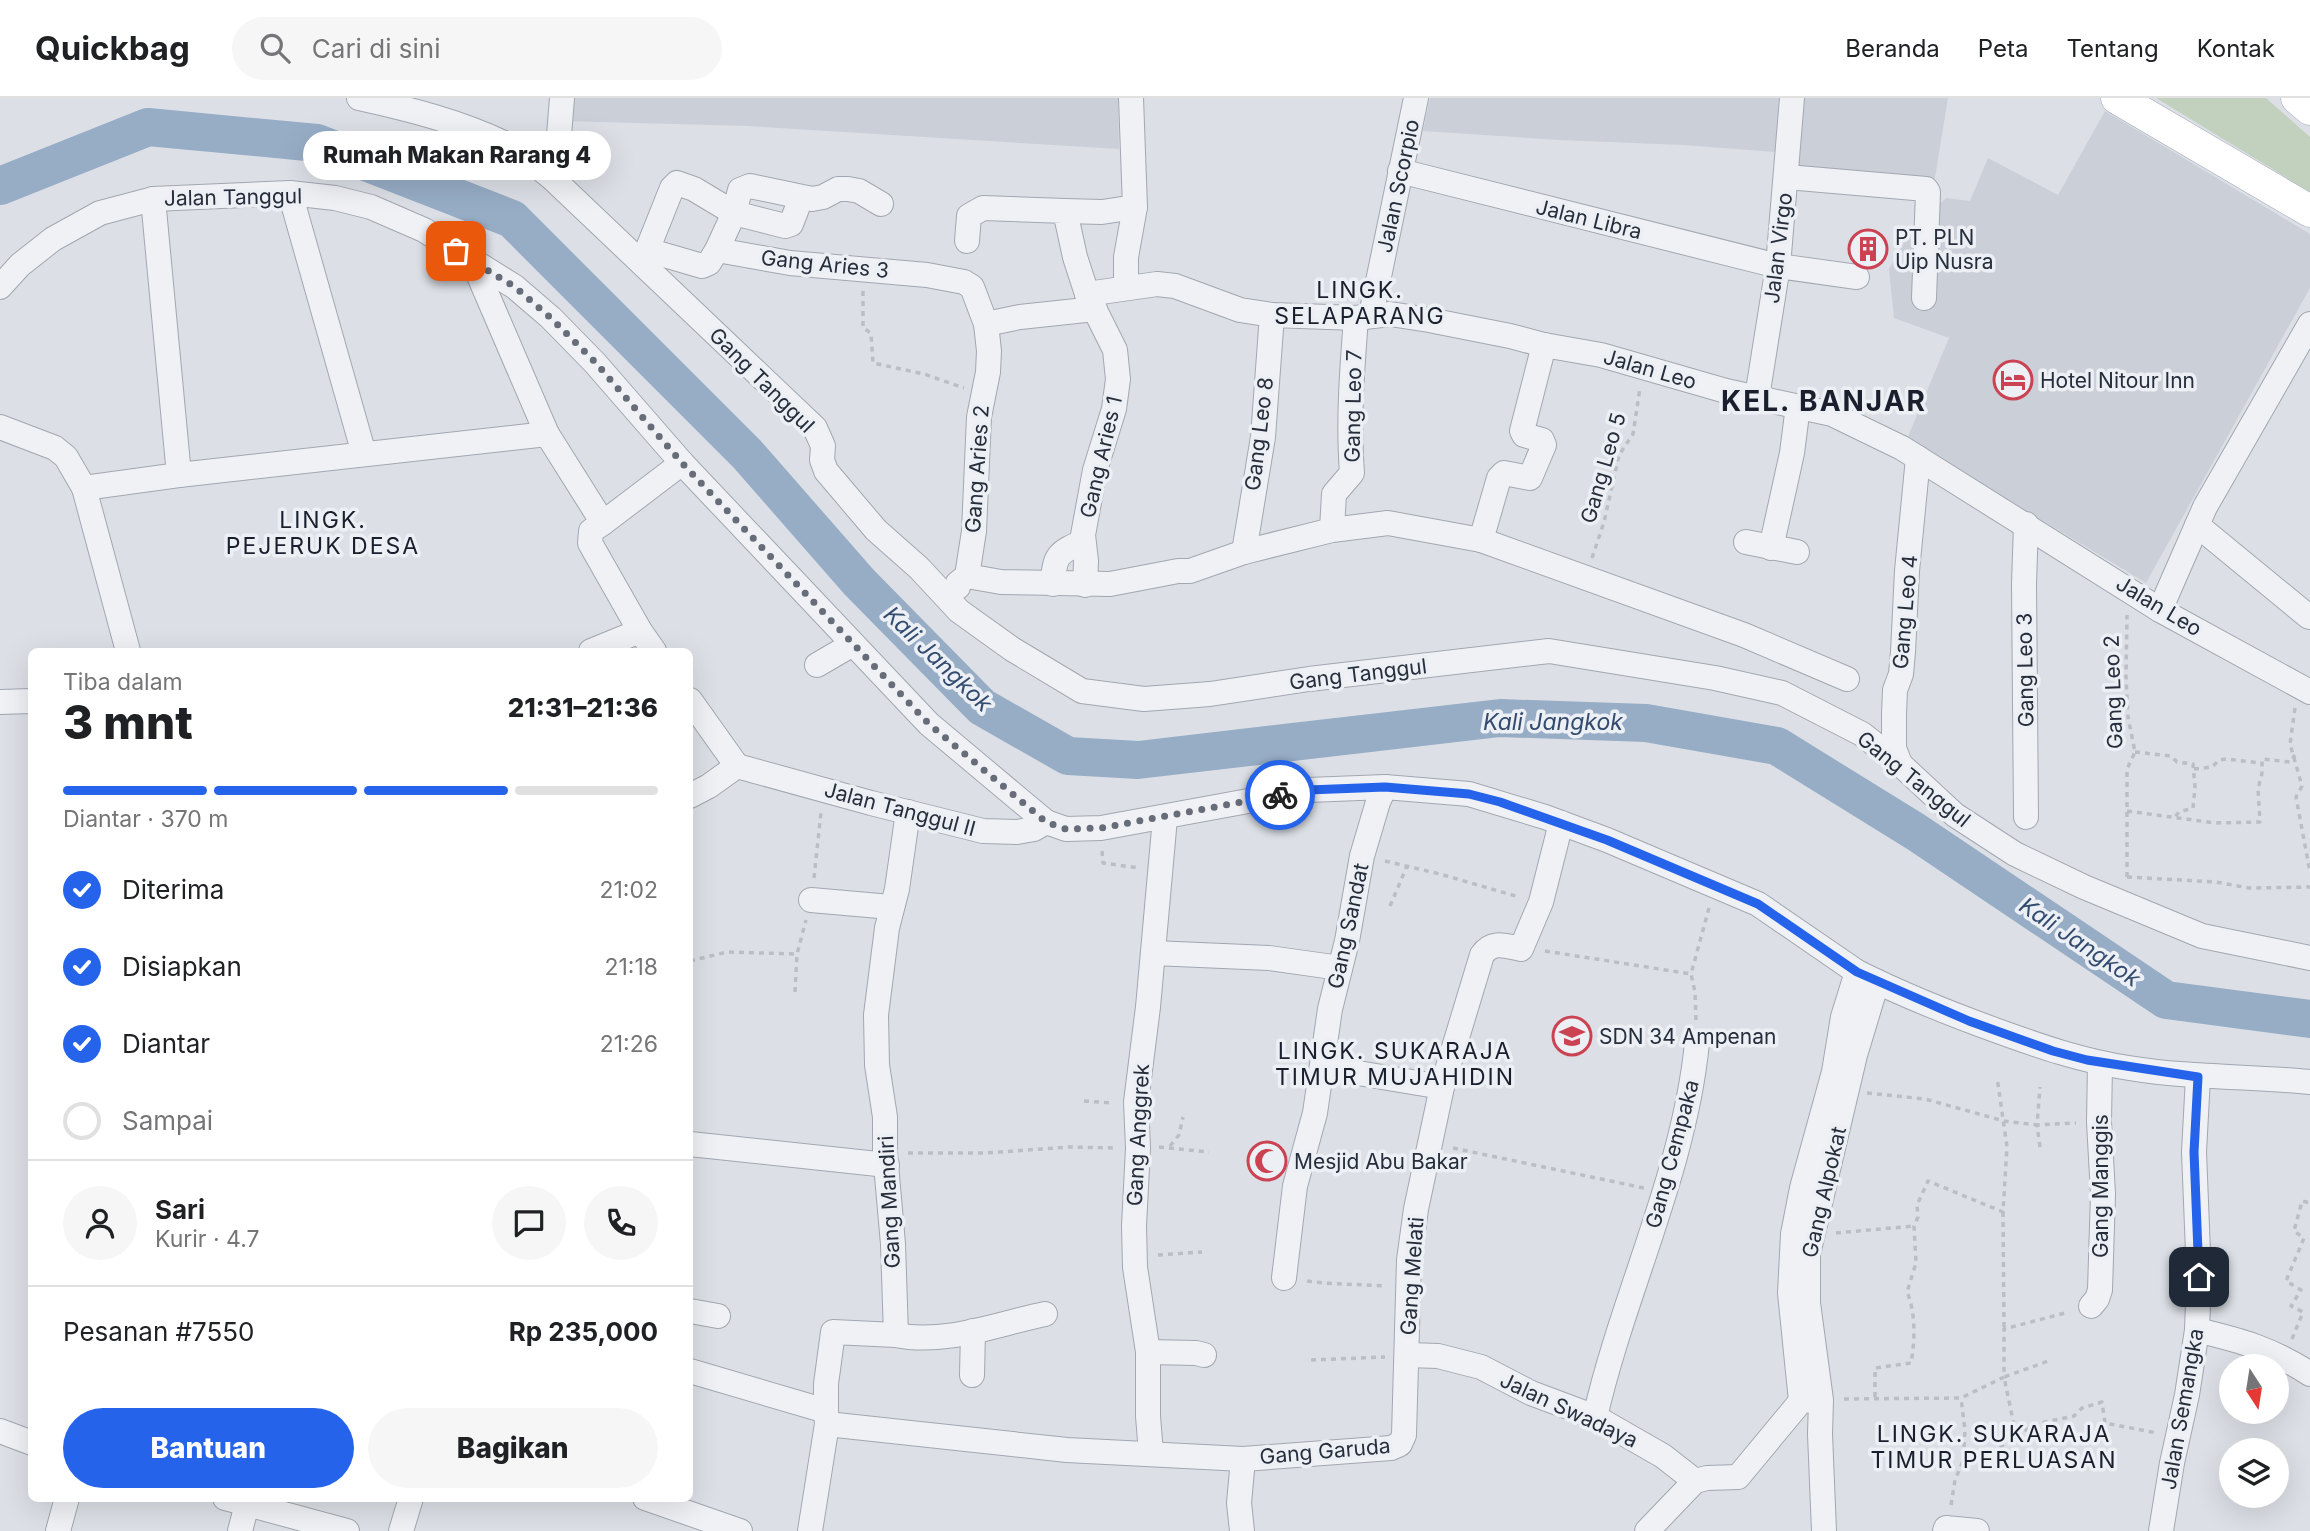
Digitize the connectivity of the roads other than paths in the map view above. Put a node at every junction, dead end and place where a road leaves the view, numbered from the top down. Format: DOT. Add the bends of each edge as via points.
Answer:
graph roads {
  1 [pos="359,98"];
  2 [pos="562,98"];
  3 [pos="1131,98"];
  4 [pos="1416,98"];
  5 [pos="1792,98"];
  6 [pos="2117,98"];
  7 [pos="2297,98"];
  8 [pos="2310,109"];
  9 [pos="1400,171"];
  10 [pos="551,177"];
  11 [pos="1787,177"];
  12 [pos="290,193"];
  13 [pos="153,199"];
  14 [pos="881,204"];
  15 [pos="1135,207"];
  16 [pos="1065,211"];
  17 [pos="2310,211"];
  18 [pos="734,213"];
  19 [pos="967,241"];
  20 [pos="717,250"];
  21 [pos="645,257"];
  22 [pos="473,262"];
  23 [pos="1778,266"];
  24 [pos="1857,277"];
  25 [pos="1126,286"];
  26 [pos="0,287"];
  27 [pos="1924,298"];
  28 [pos="1091,302"];
  29 [pos="1272,315"];
  30 [pos="1363,317"];
  31 [pos="986,324"];
  32 [pos="2310,324"];
  33 [pos="1545,345"];
  34 [pos="1757,397"];
  35 [pos="1798,406"];
  36 [pos="0,427"];
  37 [pos="547,434"];
  38 [pos="364,454"];
  39 [pos="1918,458"];
  40 [pos="682,463"];
  41 [pos="180,475"];
  42 [pos="84,488"];
  43 [pos="2201,512"];
  44 [pos="603,523"];
  45 [pos="2026,524"];
  46 [pos="1332,529"];
  47 [pos="1481,540"];
  48 [pos="1083,542"];
  49 [pos="1746,542"];
  50 [pos="1771,548"];
  51 [pos="1244,552"];
  52 [pos="1797,552"];
  53 [pos="1053,584"];
  54 [pos="1085,585"];
  55 [pos="960,592"];
  56 [pos="2160,610"];
  57 [pos="2309,617"];
  58 [pos="640,631"];
  59 [pos="853,644"];
  60 [pos="127,648"];
  61 [pos="598,648"];
  62 [pos="652,648"];
  63 [pos="817,665"];
  64 [pos="1847,679"];
  65 [pos="2307,691"];
  66 [pos="28,701"];
  67 [pos="0,702"];
  68 [pos="693,704"];
  69 [pos="1900,764"];
  70 [pos="737,766"];
  71 [pos="1385,787"];
  72 [pos="693,794"];
  73 [pos="908,812"];
  74 [pos="2026,817"];
  75 [pos="1165,818"];
  76 [pos="1046,822"];
  77 [pos="1561,823"];
  78 [pos="811,900"];
  79 [pos="889,917"];
  80 [pos="1153,953"];
  81 [pos="2310,958"];
  82 [pos="1339,968"];
  83 [pos="1867,977"];
  84 [pos="1697,1043"];
  85 [pos="2101,1063"];
  86 [pos="1322,1067"];
  87 [pos="2198,1077"];
  88 [pos="2310,1082"];
  89 [pos="1442,1087"];
  90 [pos="693,1144"];
  91 [pos="1823,1151"];
  92 [pos="886,1159"];
  93 [pos="1284,1278"];
  94 [pos="2091,1306"];
  95 [pos="693,1312"];
  96 [pos="1045,1314"];
  97 [pos="718,1316"];
  98 [pos="2197,1330"];
  99 [pos="974,1331"];
  100 [pos="896,1335"];
  101 [pos="1148,1352"];
  102 [pos="1408,1355"];
  103 [pos="1205,1356"];
  104 [pos="693,1372"];
  105 [pos="2310,1374"];
  106 [pos="972,1375"];
  107 [pos="1811,1400"];
  108 [pos="1595,1417"];
  109 [pos="826,1418"];
  110 [pos="0,1431"];
  111 [pos="28,1436"];
  112 [pos="1152,1453"];
  113 [pos="1243,1459"];
  114 [pos="1695,1481"];
  115 [pos="66,1502"];
  116 [pos="236,1502"];
  117 [pos="240,1502"];
  118 [pos="410,1502"];
  119 [pos="657,1502"];
  120 [pos="1946,1529"];
  121 [pos="340,1530"];
  122 [pos="58,1531"];
  123 [pos="240,1531"];
  124 [pos="401,1531"];
  125 [pos="740,1531"];
  126 [pos="810,1531"];
  127 [pos="1242,1531"];
  128 [pos="1647,1531"];
  129 [pos="1824,1531"];
  130 [pos="1978,1531"];
  131 [pos="2161,1531"];
  1 -- 10 [label="street, Gang Tanggul" via="428,115 510,146"];
  2 -- 10 [label="street"];
  3 -- 15 [label="street"];
  4 -- 9 [label="street, Jalan Scorpio"];
  5 -- 11 [label="street, Jalan Virgo"];
  6 -- 17 [label="main road"];
  7 -- 8 [label="main road"];
  9 -- 23 [label="street, Jalan Libra"];
  9 -- 30 [label="street, Jalan Scorpio"];
  10 -- 21 [label="street, Gang Tanggul"];
  11 -- 23 [label="street, Jalan Virgo"];
  11 -- 27 [label="street" via="1906,185 1928,192"];
  12 -- 13 [label="street, Jalan Tanggul"];
  12 -- 22 [label="street, Jalan Tanggul" via="371,207 424,230"];
  12 -- 38 [label="street"];
  13 -- 26 [label="street, Jalan Tanggul" via="100,213 53,239"];
  13 -- 41 [label="street"];
  14 -- 18 [label="street" via="859,191 838,189 823,197 801,198 791,224 785,226"];
  15 -- 16 [label="street"];
  15 -- 25 [label="street"];
  16 -- 19 [label="street" via="983,208 969,216"];
  16 -- 28 [label="street, Gang Aries 1"];
  18 -- 20 [label="street"];
  18 -- 21 [label="street" via="680,183 673,188"];
  20 -- 21 [label="street" via="702,266"];
  20 -- 31 [label="street, Gang Aries 3" via="790,263 964,282 972,287"];
  21 -- 55 [label="street, Gang Tanggul" via="666,288 815,428 826,471 876,530 919,568"];
  22 -- 37 [label="street"];
  22 -- 40 [label="street, Jalan Tanggul" via="515,287 551,318"];
  23 -- 24 [label="street, Jalan Libra"];
  23 -- 34 [label="street, Jalan Virgo"];
  25 -- 28 [label="street, Jalan Leo"];
  25 -- 29 [label="street, Jalan Leo" via="1175,286 1240,310"];
  28 -- 31 [label="street, Jalan Leo"];
  28 -- 48 [label="street, Gang Aries 1" via="1115,350 1118,379"];
  29 -- 30 [label="street, Jalan Leo"];
  29 -- 51 [label="street, Gang Leo 8" via="1262,437"];
  30 -- 33 [label="street, Jalan Leo" via="1390,314 1429,320"];
  30 -- 46 [label="street, Gang Leo 7" via="1350,380 1352,473 1334,494"];
  31 -- 55 [label="street, Gang Aries 2" via="988,372 979,417 974,531"];
  32 -- 43 [label="street" via="2289,368"];
  33 -- 34 [label="street, Jalan Leo"];
  33 -- 47 [label="street" via="1522,431 1544,445 1530,478 1504,473 1499,478"];
  34 -- 35 [label="street, Jalan Leo"];
  35 -- 39 [label="street, Jalan Leo" via="1853,423"];
  35 -- 50 [label="street"];
  36 -- 42 [label="street" via="55,448 66,457"];
  37 -- 38 [label="street"];
  37 -- 44 [label="street"];
  38 -- 41 [label="street"];
  39 -- 45 [label="street, Jalan Leo"];
  39 -- 69 [label="street, Gang Leo 4" via="1901,674 1895,690 1893,737"];
  40 -- 44 [label="street"];
  40 -- 59 [label="street, Jalan Tanggul"];
  41 -- 42 [label="street"];
  42 -- 60 [label="street"];
  43 -- 56 [label="street"];
  43 -- 57 [label="street"];
  44 -- 58 [label="street" via="591,531 590,543"];
  45 -- 56 [label="street, Jalan Leo"];
  45 -- 74 [label="street, Gang Leo 3"];
  47 -- 51 [label="street" via="1388,523 1332,530"];
  47 -- 64 [label="street" via="1744,635"];
  48 -- 53 [label="street" via="1057,556"];
  48 -- 54 [label="street, Gang Aries 1"];
  49 -- 50 [label="street"];
  50 -- 52 [label="street"];
  51 -- 54 [label="street" via="1190,571"];
  53 -- 54 [label="street"];
  53 -- 55 [label="street" via="1001,582"];
  55 -- 69 [label="street, Gang Tanggul" via="1012,649 1082,691 1102,695 1144,699 1210,694 1549,651 1782,693 1862,734"];
  56 -- 65 [label="street, Jalan Leo"];
  58 -- 61 [label="street"];
  58 -- 62 [label="street"];
  59 -- 63 [label="street"];
  59 -- 76 [label="street, Jalan Tanggul" via="929,724"];
  66 -- 67 [label="street"];
  68 -- 70 [label="street"];
  69 -- 81 [label="street, Gang Tanggul" via="1955,815 2015,854 2084,887 2202,936"];
  70 -- 72 [label="street"];
  70 -- 73 [label="street, Jalan Tanggul II"];
  71 -- 75 [label="street, Jalan Tanggul II" via="1308,790"];
  71 -- 77 [label="street, Jalan Tanggul II" via="1469,794"];
  71 -- 82 [label="street, Gang Sandat" via="1362,856"];
  73 -- 76 [label="street, Jalan Tanggul II" via="983,831 1017,832"];
  73 -- 79 [label="street, Gang Mandiri"];
  75 -- 76 [label="street, Jalan Tanggul II" via="1101,828 1066,829"];
  75 -- 80 [label="street, Gang Anggrek"];
  77 -- 83 [label="street, Jalan Tanggul II" via="1758,904"];
  77 -- 89 [label="street, Gang Melati" via="1541,902 1521,949 1496,944 1482,955"];
  78 -- 79 [label="street"];
  79 -- 92 [label="street, Gang Mandiri" via="876,1015"];
  80 -- 82 [label="street" via="1269,958"];
  80 -- 101 [label="street, Gang Anggrek" via="1136,1102 1135,1254"];
  82 -- 86 [label="street, Gang Sandat"];
  83 -- 85 [label="street, Jalan Tanggul II" via="1969,1021"];
  83 -- 91 [label="street, Gang Alpokat" via="1848,1091"];
  83 -- 91 [label="street" via="1843,1017"];
  84 -- 108 [label="street, Gang Cempaka" via="1683,1130 1619,1326"];
  85 -- 87 [label="street, Jalan Tanggul II"];
  85 -- 94 [label="street, Gang Manggis" via="2100,1290"];
  86 -- 89 [label="street"];
  86 -- 93 [label="street, Gang Sandat" via="1295,1186"];
  87 -- 88 [label="street, Jalan Tanggul II"];
  87 -- 98 [label="street, Jalan Semangka" via="2194,1152"];
  89 -- 102 [label="street, Gang Melati" via="1409,1260"];
  90 -- 92 [label="street"];
  91 -- 107 [label="street, Gang Alpokat" via="1802,1235 1808,1254"];
  92 -- 100 [label="street, Gang Mandiri"];
  95 -- 97 [label="street"];
  96 -- 99 [label="street"];
  98 -- 105 [label="street" via="2250,1342"];
  98 -- 131 [label="street, Jalan Semangka"];
  99 -- 100 [label="street" via="925,1338"];
  99 -- 106 [label="street"];
  100 -- 109 [label="street" via="833,1332"];
  101 -- 103 [label="street"];
  101 -- 112 [label="street, Gang Anggrek"];
  102 -- 108 [label="street, Jalan Swadaya" via="1438,1356 1481,1367"];
  102 -- 113 [label="street, Gang Garuda" via="1400,1444"];
  104 -- 109 [label="street, Gang Garuda"];
  107 -- 114 [label="street" via="1738,1477"];
  107 -- 129 [label="street, Gang Alpokat" via="1820,1434"];
  108 -- 114 [label="street, Jalan Swadaya"];
  109 -- 112 [label="street, Gang Garuda" via="1067,1450"];
  109 -- 126 [label="street"];
  110 -- 111 [label="street"];
  112 -- 113 [label="street, Gang Garuda"];
  113 -- 127 [label="street, Gang Garuda"];
  114 -- 128 [label="street"];
  115 -- 122 [label="street"];
  116 -- 123 [label="street"];
  117 -- 121 [label="street"];
  118 -- 124 [label="street"];
  119 -- 125 [label="street"];
  120 -- 130 [label="street"];
}
